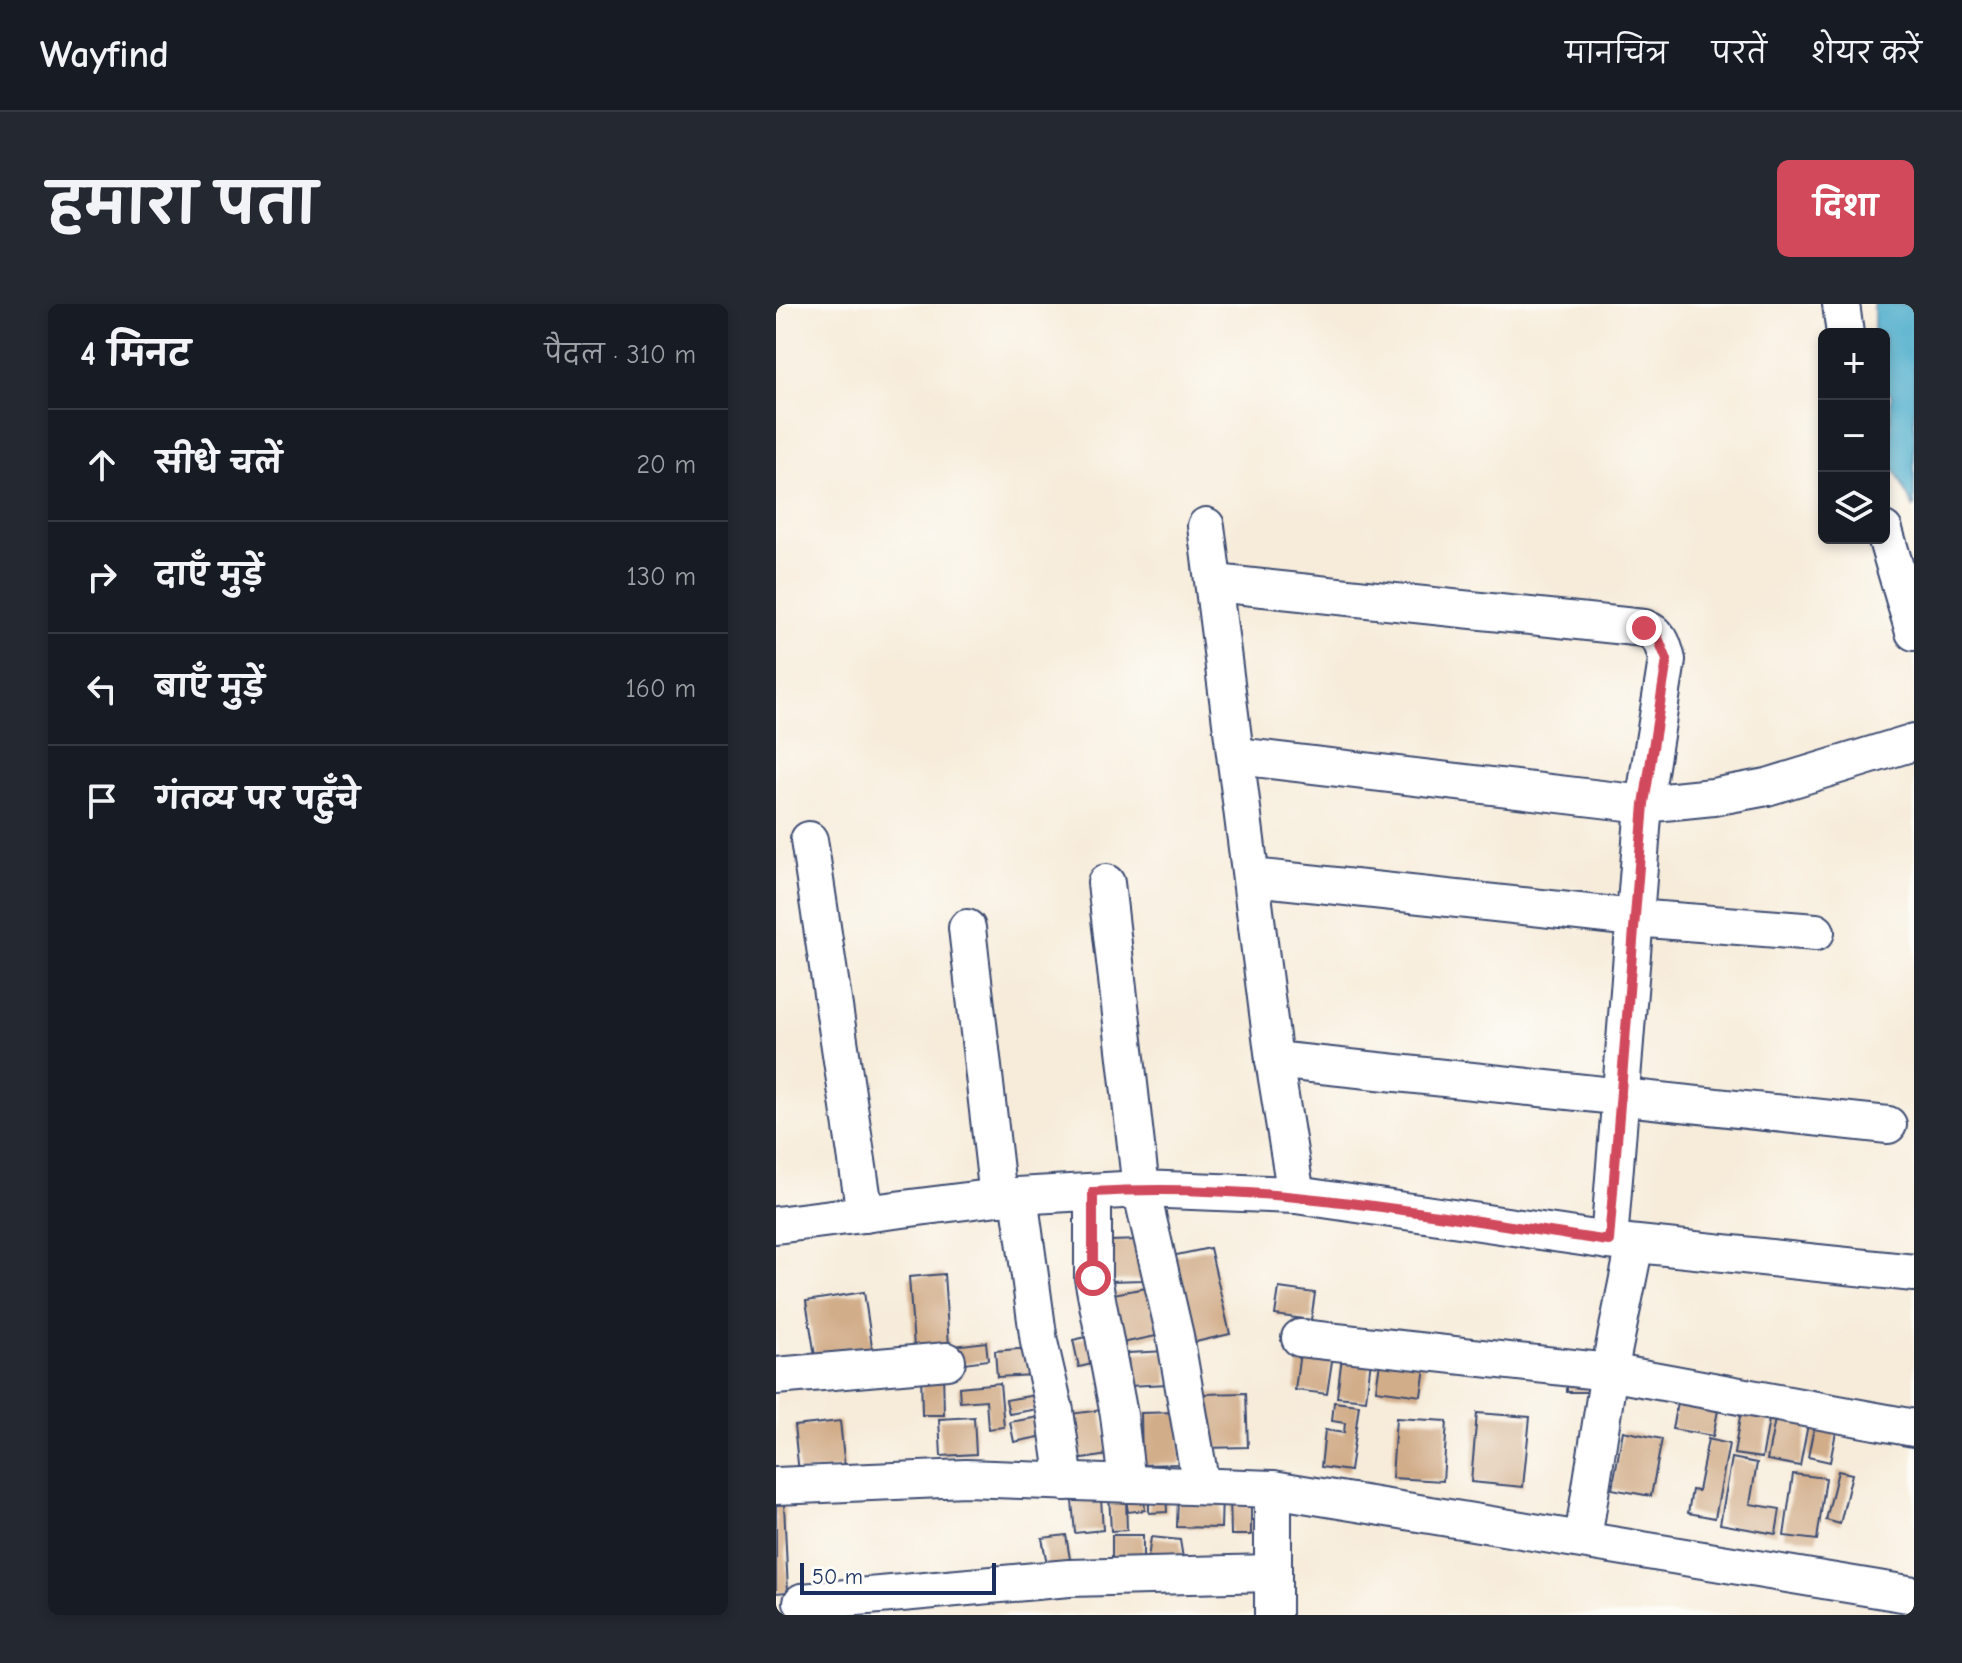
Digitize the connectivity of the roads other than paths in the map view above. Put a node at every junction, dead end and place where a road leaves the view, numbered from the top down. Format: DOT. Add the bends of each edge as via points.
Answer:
graph roads {
  1 [pos="1841,304"];
  2 [pos="1844,328"];
  3 [pos="1206,526"];
  4 [pos="1888,544"];
  5 [pos="1215,583"];
  6 [pos="1914,632"];
  7 [pos="1914,742"];
  8 [pos="1237,756"];
  9 [pos="1644,804"];
  10 [pos="809,840"];
  11 [pos="1252,877"];
  12 [pos="1106,883"];
  13 [pos="1634,918"];
  14 [pos="967,928"];
  15 [pos="1816,932"];
  16 [pos="1274,1060"];
  17 [pos="1619,1094"];
  18 [pos="1888,1125"];
  19 [pos="1141,1189"];
  20 [pos="1093,1192"];
  21 [pos="1296,1195"];
  22 [pos="1008,1197"];
  23 [pos="865,1214"];
  24 [pos="776,1225"];
  25 [pos="1622,1242"];
  26 [pos="1914,1273"];
  27 [pos="1300,1338"];
  28 [pos="947,1361"];
  29 [pos="1609,1372"];
  30 [pos="776,1376"];
  31 [pos="1914,1428"];
  32 [pos="1065,1482"];
  33 [pos="1127,1484"];
  34 [pos="776,1486"];
  35 [pos="1201,1486"];
  36 [pos="1273,1489"];
  37 [pos="1583,1539"];
  38 [pos="1271,1573"];
  39 [pos="1914,1595"];
  40 [pos="802,1602"];
  41 [pos="1273,1615"];
  1 -- 2 [label="street"];
  3 -- 5 [label="street"];
  4 -- 6 [label="street"];
  5 -- 8 [label="street"];
  5 -- 9 [label="street" via="1656,633 1667,660"];
  7 -- 9 [label="street" via="1713,797"];
  8 -- 9 [label="street"];
  8 -- 11 [label="street"];
  9 -- 13 [label="street"];
  10 -- 23 [label="street"];
  11 -- 13 [label="street"];
  11 -- 16 [label="street"];
  12 -- 19 [label="street"];
  13 -- 15 [label="street"];
  13 -- 17 [label="street"];
  14 -- 22 [label="street"];
  16 -- 17 [label="street"];
  16 -- 21 [label="street"];
  17 -- 18 [label="street"];
  17 -- 25 [label="street"];
  19 -- 20 [label="street"];
  19 -- 21 [label="street"];
  19 -- 35 [label="street" via="1175,1336"];
  20 -- 22 [label="street"];
  20 -- 33 [label="street" via="1093,1278"];
  21 -- 25 [label="street"];
  22 -- 23 [label="street"];
  22 -- 32 [label="street" via="1055,1411"];
  23 -- 24 [label="street"];
  25 -- 26 [label="street"];
  25 -- 29 [label="street"];
  27 -- 29 [label="street"];
  28 -- 30 [label="street"];
  29 -- 31 [label="street"];
  29 -- 37 [label="street"];
  32 -- 33 [label="street"];
  32 -- 34 [label="street" via="966,1478"];
  33 -- 35 [label="street"];
  35 -- 36 [label="street"];
  36 -- 37 [label="street"];
  36 -- 38 [label="street"];
  37 -- 39 [label="street"];
  38 -- 40 [label="street" via="1069,1578"];
  38 -- 41 [label="street"];
}
